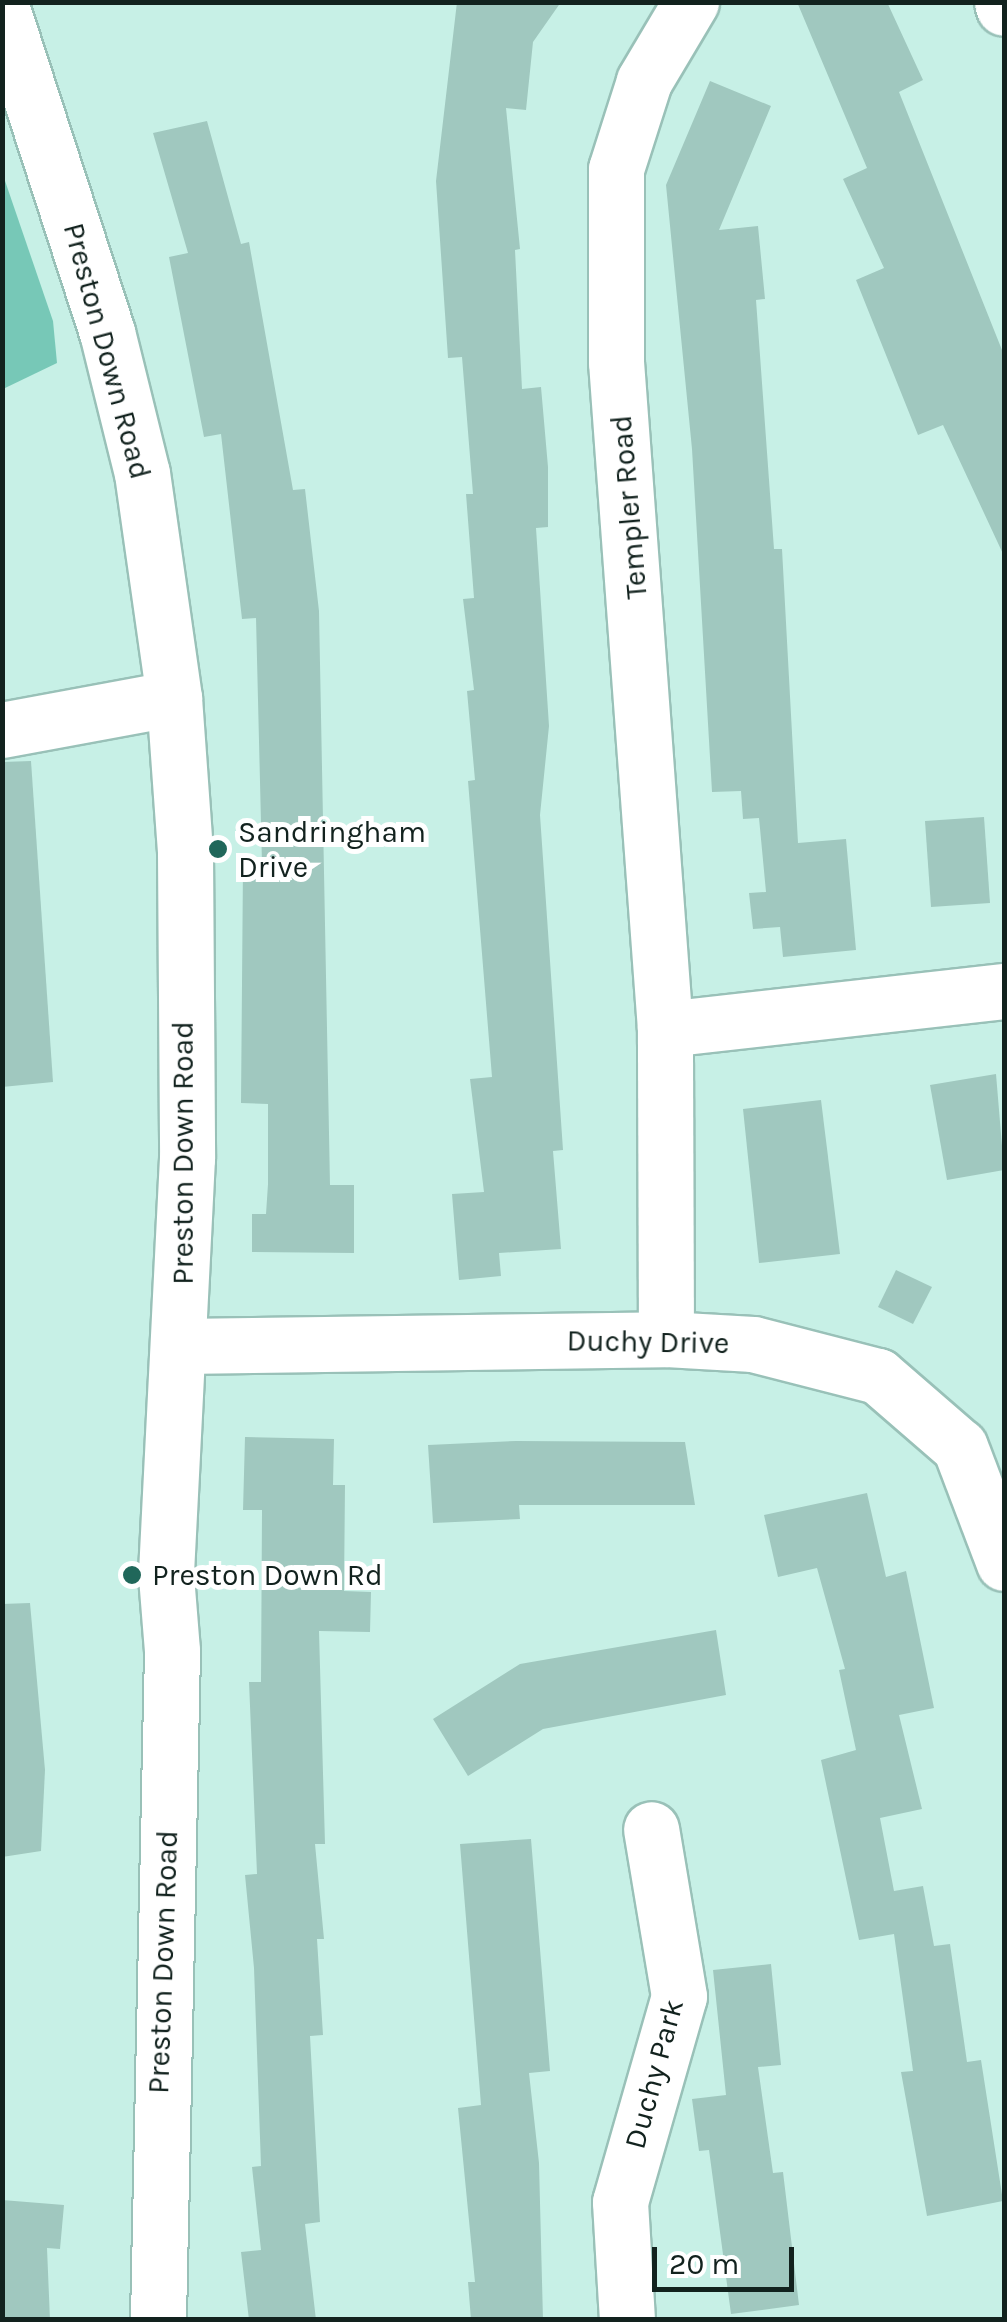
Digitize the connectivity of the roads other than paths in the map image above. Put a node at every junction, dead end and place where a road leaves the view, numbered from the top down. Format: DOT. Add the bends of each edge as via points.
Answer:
graph roads {
  1 [pos="691,2"];
  2 [pos="2,9"];
  3 [pos="174,698"];
  4 [pos="2,730"];
  5 [pos="1004,991"];
  6 [pos="665,1028"];
  7 [pos="666,1338"];
  8 [pos="181,1346"];
  9 [pos="1004,1563"];
  10 [pos="650,1830"];
  11 [pos="158,2320"];
  12 [pos="627,2320"];
  1 -- 6 [label="street, Templer Road" via="644,81 616,169 616,362"];
  2 -- 3 [label="street, Preston Down Road" via="112,350 142,474"];
  3 -- 4 [label="street"];
  3 -- 8 [label="street, Preston Down Road" via="186,853"];
  5 -- 6 [label="street"];
  6 -- 7 [label="street, Templer Road"];
  7 -- 8 [label="street, Duchy Drive"];
  7 -- 9 [label="street, Duchy Drive" via="754,1344 878,1376 960,1447"];
  8 -- 11 [label="street, Preston Down Road" via="166,1576 172,1651"];
  10 -- 12 [label="street, Duchy Park" via="680,1996 620,2202"];
}
